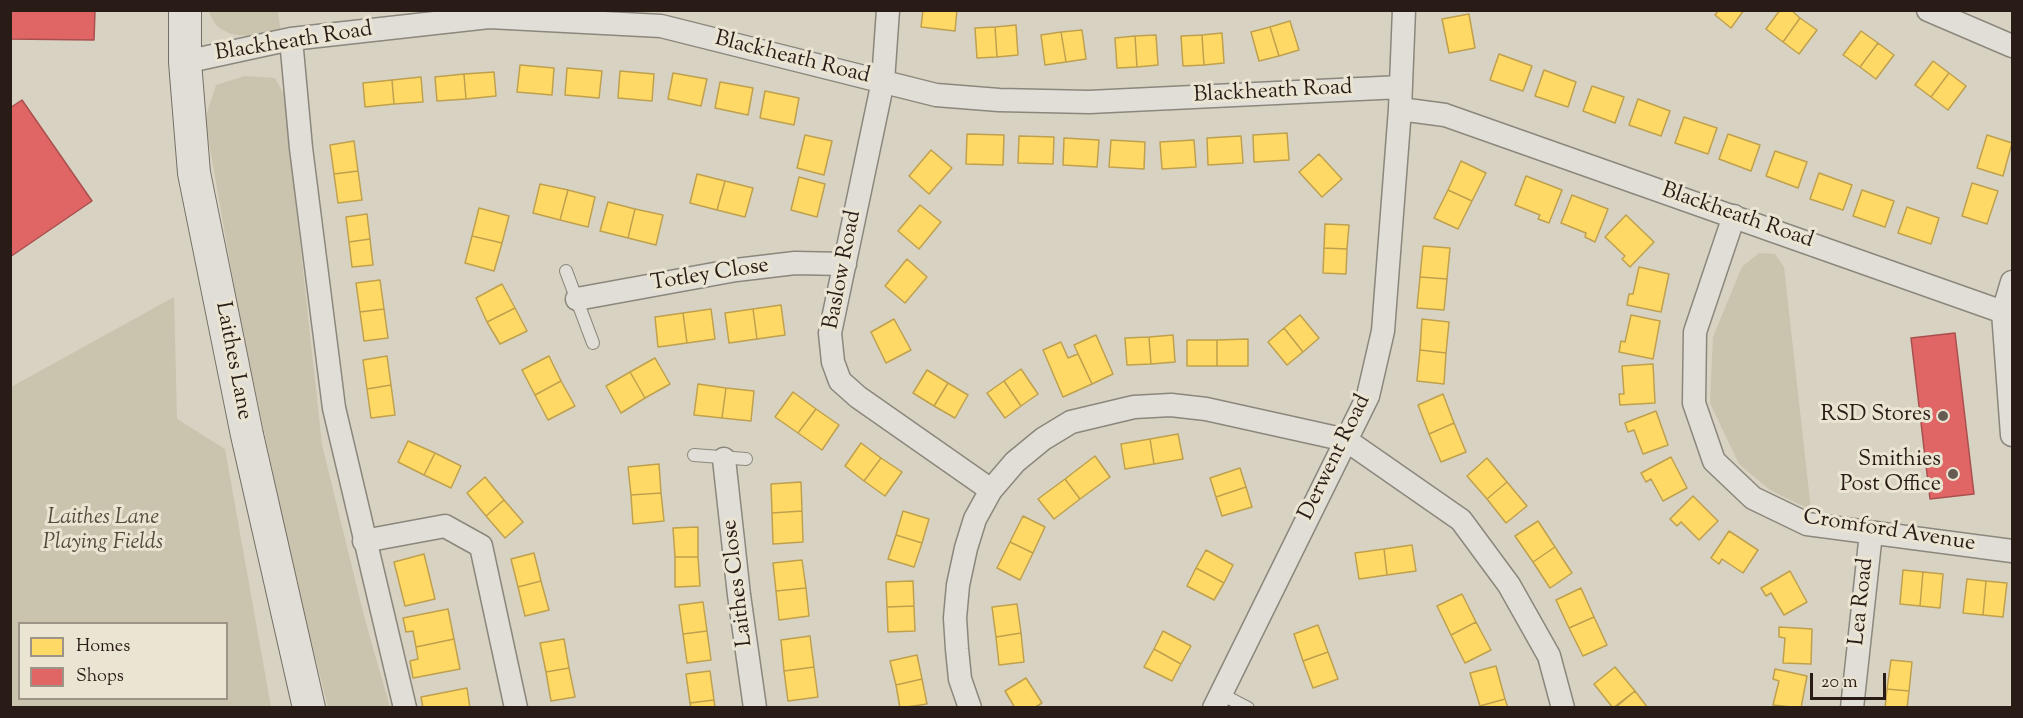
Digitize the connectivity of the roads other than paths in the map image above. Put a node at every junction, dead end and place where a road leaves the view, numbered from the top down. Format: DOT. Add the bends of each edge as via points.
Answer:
graph roads {
  1 [pos="185,10"];
  2 [pos="888,10"];
  3 [pos="1404,10"];
  4 [pos="1928,10"];
  5 [pos="490,14"];
  6 [pos="291,39"];
  7 [pos="2013,46"];
  8 [pos="185,62"];
  9 [pos="883,81"];
  10 [pos="1401,98"];
  11 [pos="1734,216"];
  12 [pos="845,264"];
  13 [pos="566,271"];
  14 [pos="2013,282"];
  15 [pos="577,299"];
  16 [pos="2003,312"];
  17 [pos="593,343"];
  18 [pos="2013,435"];
  19 [pos="1346,440"];
  20 [pos="694,455"];
  21 [pos="735,459"];
  22 [pos="991,490"];
  23 [pos="1871,533"];
  24 [pos="364,541"];
  25 [pos="2013,551"];
  26 [pos="1217,701"];
  27 [pos="309,708"];
  28 [pos="405,708"];
  29 [pos="516,708"];
  30 [pos="755,708"];
  31 [pos="970,708"];
  32 [pos="1248,708"];
  33 [pos="1563,708"];
  34 [pos="1852,708"];
  1 -- 8 [label="main road, Laithes Lane"];
  2 -- 9 [label="street, Baslow Road"];
  3 -- 10 [label="street, Derwent Road"];
  4 -- 7 [label="street"];
  5 -- 6 [label="street, Blackheath Road"];
  5 -- 9 [label="street, Blackheath Road" via="661,26"];
  6 -- 8 [label="street, Blackheath Road"];
  6 -- 24 [label="street" via="334,408"];
  8 -- 27 [label="main road, Laithes Lane" via="194,173 246,435"];
  9 -- 10 [label="street, Blackheath Road" via="946,96 999,100"];
  9 -- 12 [label="street, Baslow Road"];
  10 -- 11 [label="street, Blackheath Road"];
  10 -- 19 [label="street, Derwent Road" via="1383,332 1368,396"];
  11 -- 16 [label="street, Blackheath Road"];
  11 -- 23 [label="street, Cromford Avenue" via="1695,332 1694,403 1714,461 1754,498 1807,524"];
  12 -- 15 [label="street, Totley Close" via="795,263 736,270"];
  12 -- 22 [label="street, Baslow Road" via="830,333 840,381"];
  13 -- 15 [label="lane"];
  14 -- 16 [label="street"];
  15 -- 17 [label="lane"];
  16 -- 18 [label="street"];
  19 -- 22 [label="street" via="1206,409 1171,405 1134,407 1071,422 1015,462"];
  19 -- 26 [label="street, Derwent Road"];
  19 -- 33 [label="street" via="1461,520 1509,585 1549,656"];
  20 -- 21 [label="lane"];
  21 -- 30 [label="street, Laithes Close" via="739,595"];
  22 -- 31 [label="street" via="975,519 958,585 957,649 960,679"];
  23 -- 25 [label="street, Cromford Avenue"];
  23 -- 34 [label="street, Lea Road"];
  24 -- 28 [label="street"];
  24 -- 29 [label="street" via="445,526 481,546"];
  26 -- 32 [label="lane"];
}
